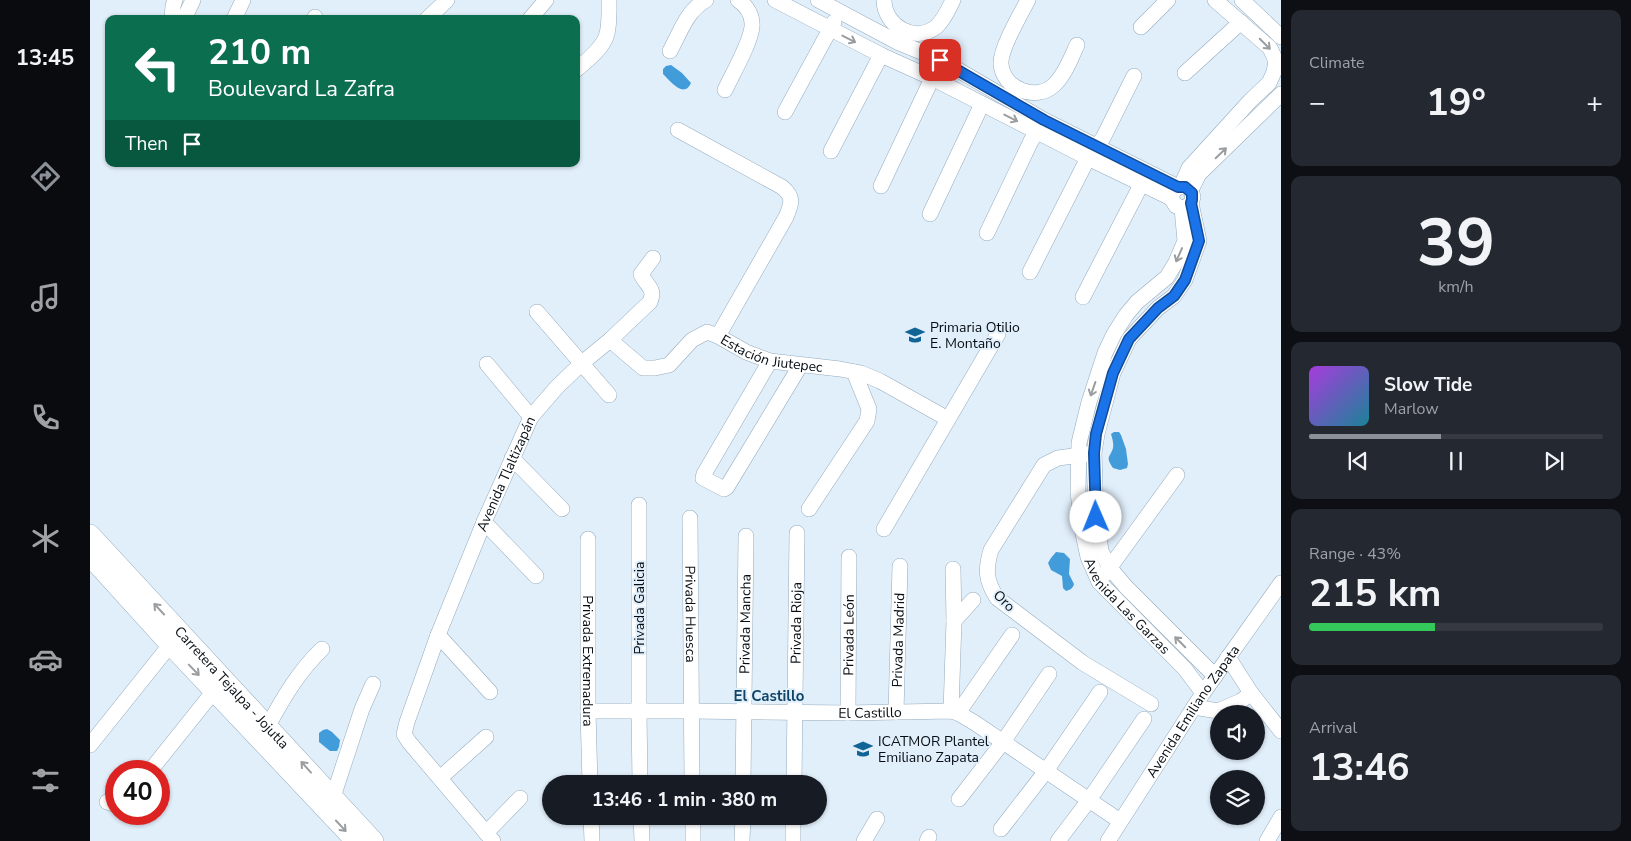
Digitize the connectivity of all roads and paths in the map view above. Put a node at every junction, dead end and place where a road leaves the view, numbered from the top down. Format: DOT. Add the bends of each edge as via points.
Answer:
graph roads {
  1 [pos="175,0"];
  2 [pos="194,0"];
  3 [pos="243,0"];
  4 [pos="447,0"];
  5 [pos="546,0"];
  6 [pos="609,0"];
  7 [pos="706,0"];
  8 [pos="738,0"];
  9 [pos="775,0"];
  10 [pos="818,0"];
  11 [pos="884,0"];
  12 [pos="953,0"];
  13 [pos="1028,0"];
  14 [pos="1168,0"];
  15 [pos="1215,0"];
  16 [pos="1242,0"];
  17 [pos="838,11"];
  18 [pos="172,15"];
  19 [pos="186,15"];
  20 [pos="236,15"];
  21 [pos="431,15"];
  22 [pos="533,15"];
  23 [pos="1241,22"];
  24 [pos="1141,27"];
  25 [pos="830,29"];
  26 [pos="900,36"];
  27 [pos="1281,37"];
  28 [pos="1077,45"];
  29 [pos="670,52"];
  30 [pos="881,55"];
  31 [pos="940,60"];
  32 [pos="580,66"];
  33 [pos="1185,72"];
  34 [pos="1134,76"];
  35 [pos="932,78"];
  36 [pos="726,90"];
  37 [pos="1014,94"];
  38 [pos="1281,94"];
  39 [pos="1250,101"];
  40 [pos="982,104"];
  41 [pos="784,112"];
  42 [pos="1261,113"];
  43 [pos="1041,125"];
  44 [pos="678,130"];
  45 [pos="831,150"];
  46 [pos="1092,152"];
  47 [pos="1142,183"];
  48 [pos="881,186"];
  49 [pos="1182,196"];
  50 [pos="930,214"];
  51 [pos="987,233"];
  52 [pos="653,258"];
  53 [pos="1030,272"];
  54 [pos="1083,297"];
  55 [pos="537,312"];
  56 [pos="998,334"];
  57 [pos="718,336"];
  58 [pos="610,340"];
  59 [pos="770,361"];
  60 [pos="582,363"];
  61 [pos="487,364"];
  62 [pos="800,366"];
  63 [pos="854,372"];
  64 [pos="609,395"];
  65 [pos="531,417"];
  66 [pos="948,419"];
  67 [pos="1094,453"];
  68 [pos="1078,455"];
  69 [pos="512,458"];
  70 [pos="1177,475"];
  71 [pos="639,505"];
  72 [pos="562,509"];
  73 [pos="809,509"];
  74 [pos="690,518"];
  75 [pos="484,522"];
  76 [pos="884,529"];
  77 [pos="90,534"];
  78 [pos="797,534"];
  79 [pos="746,536"];
  80 [pos="588,539"];
  81 [pos="90,557"];
  82 [pos="849,557"];
  83 [pos="900,566"];
  84 [pos="1110,568"];
  85 [pos="953,569"];
  86 [pos="536,576"];
  87 [pos="1099,582"];
  88 [pos="1281,583"];
  89 [pos="973,600"];
  90 [pos="954,621"];
  91 [pos="1012,634"];
  92 [pos="438,635"];
  93 [pos="170,645"];
  94 [pos="322,649"];
  95 [pos="1228,657"];
  96 [pos="1195,658"];
  97 [pos="1184,669"];
  98 [pos="1049,674"];
  99 [pos="1215,676"];
  100 [pos="373,684"];
  101 [pos="214,691"];
  102 [pos="490,692"];
  103 [pos="1100,692"];
  104 [pos="1203,693"];
  105 [pos="1251,693"];
  106 [pos="1151,704"];
  107 [pos="1194,707"];
  108 [pos="588,711"];
  109 [pos="639,711"];
  110 [pos="691,711"];
  111 [pos="744,711"];
  112 [pos="794,712"];
  113 [pos="896,712"];
  114 [pos="954,712"];
  115 [pos="848,713"];
  116 [pos="1144,719"];
  117 [pos="268,726"];
  118 [pos="1281,731"];
  119 [pos="486,737"];
  120 [pos="1003,742"];
  121 [pos="90,745"];
  122 [pos="159,760"];
  123 [pos="1046,771"];
  124 [pos="590,775"];
  125 [pos="640,775"];
  126 [pos="692,775"];
  127 [pos="743,775"];
  128 [pos="794,775"];
  129 [pos="440,778"];
  130 [pos="333,797"];
  131 [pos="520,798"];
  132 [pos="959,799"];
  133 [pos="1089,800"];
  134 [pos="1281,817"];
  135 [pos="878,819"];
  136 [pos="1120,821"];
  137 [pos="591,825"];
  138 [pos="641,825"];
  139 [pos="693,825"];
  140 [pos="742,825"];
  141 [pos="793,825"];
  142 [pos="1001,829"];
  143 [pos="490,837"];
  144 [pos="355,841"];
  145 [pos="374,841"];
  146 [pos="592,841"];
  147 [pos="642,841"];
  148 [pos="693,841"];
  149 [pos="742,841"];
  150 [pos="793,841"];
  151 [pos="864,841"];
  152 [pos="1058,841"];
  153 [pos="1108,841"];
  154 [pos="1267,841"];
  1 -- 18 [label="street"];
  2 -- 19 [label="street"];
  3 -- 20 [label="street"];
  4 -- 21 [label="street"];
  5 -- 22 [label="street"];
  6 -- 32 [label="street" via="606,37"];
  7 -- 29 [label="street" via="689,14"];
  8 -- 36 [label="street" via="745,5 752,25 750,37"];
  9 -- 25 [label="street"];
  10 -- 17 [label="street"];
  11 -- 26 [label="street" via="887,16"];
  12 -- 26 [label="street" via="944,18 929,31"];
  13 -- 37 [label="street" via="1000,63"];
  14 -- 24 [label="street"];
  15 -- 23 [label="street"];
  16 -- 27 [label="street"];
  17 -- 25 [label="street"];
  17 -- 26 [label="street"];
  23 -- 33 [label="street"];
  23 -- 39 [label="street, one-way" via="1270,48 1276,61 1269,83"];
  25 -- 30 [label="street, one-way"];
  25 -- 41 [label="street"];
  26 -- 31 [label="street"];
  28 -- 37 [label="street" via="1061,79 1052,87 1042,92"];
  30 -- 35 [label="street"];
  30 -- 45 [label="street"];
  31 -- 35 [label="street"];
  31 -- 37 [label="street"];
  34 -- 46 [label="street" via="1103,138"];
  35 -- 40 [label="street"];
  35 -- 48 [label="street"];
  37 -- 43 [label="street"];
  38 -- 42 [label="street"];
  39 -- 42 [label="street"];
  39 -- 49 [label="street" via="1189,168"];
  40 -- 43 [label="street, one-way"];
  40 -- 50 [label="street"];
  49 -- 42 [label="street, one-way" via="1199,174"];
  43 -- 46 [label="street"];
  43 -- 51 [label="street"];
  44 -- 57 [label="street" via="782,188 792,199 786,216"];
  46 -- 47 [label="street"];
  46 -- 49 [label="street"];
  46 -- 53 [label="street"];
  47 -- 49 [label="street"];
  47 -- 54 [label="street"];
  49 -- 67 [label="street, Avenida Las Garzas" via="1199,241 1192,264 1174,296 1129,339 1113,373"];
  49 -- 68 [label="street, Avenida Las Garzas, one-way" via="1185,241 1167,277 1137,302 1114,334 1089,402"];
  52 -- 58 [label="street, Avenida Tlaltizapán" via="641,274 653,295 650,302"];
  55 -- 60 [label="street"];
  56 -- 66 [label="street"];
  57 -- 58 [label="street, Estación Jiutepec" via="707,332 692,340 669,365 655,368 643,368"];
  57 -- 59 [label="street, Estación Jiutepec"];
  58 -- 60 [label="street, Avenida Tlaltizapán"];
  59 -- 62 [label="street, Estación Jiutepec"];
  59 -- 62 [label="street" via="704,474 704,478 724,489"];
  60 -- 64 [label="street"];
  60 -- 65 [label="street, Avenida Tlaltizapán"];
  61 -- 65 [label="street"];
  62 -- 63 [label="street, Estación Jiutepec"];
  63 -- 66 [label="street, Estación Jiutepec" via="880,381"];
  63 -- 73 [label="street" via="869,409 867,420"];
  65 -- 69 [label="street, Avenida Tlaltizapán"];
  66 -- 76 [label="street"];
  67 -- 68 [label="street, Oro"];
  67 -- 84 [label="street, Avenida Las Garzas" via="1096,517 1101,551"];
  68 -- 87 [label="street, Avenida Las Garzas" via="1082,529 1088,556"];
  68 -- 106 [label="street, Oro" via="1058,458 1044,466 991,550 987,569 990,588 996,598 1082,664"];
  69 -- 72 [label="street"];
  69 -- 75 [label="street, Avenida Tlaltizapán"];
  70 -- 84 [label="street"];
  71 -- 109 [label="street, Privada Galicia"];
  74 -- 110 [label="street, Privada Huesca"];
  75 -- 86 [label="street"];
  75 -- 92 [label="street, Avenida Tlaltizapán"];
  117 -- 77 [label="main road, Carretera Tejalpa - Jojutla, one-way"];
  78 -- 112 [label="street, Privada Rioja"];
  79 -- 111 [label="street, Privada Mancha"];
  80 -- 108 [label="street, Privada Extremadura"];
  81 -- 93 [label="main road, Carretera Tejalpa - Jojutla"];
  82 -- 115 [label="street, Privada León"];
  83 -- 113 [label="street, Privada Madrid"];
  84 -- 87 [label="street"];
  96 -- 84 [label="street, Avenida Las Garzas, one-way"];
  85 -- 90 [label="street"];
  87 -- 97 [label="street, Avenida Las Garzas"];
  88 -- 95 [label="street, Avenida Emiliano Zapata"];
  89 -- 90 [label="street"];
  90 -- 114 [label="street"];
  91 -- 114 [label="street"];
  92 -- 102 [label="street"];
  92 -- 129 [label="street, Avenida Tlaltizapán" via="404,734"];
  93 -- 101 [label="main road, Carretera Tejalpa - Jojutla, one-way"];
  93 -- 121 [label="street"];
  94 -- 117 [label="street" via="283,699"];
  95 -- 99 [label="street, Avenida Emiliano Zapata"];
  95 -- 105 [label="street"];
  96 -- 97 [label="street"];
  96 -- 99 [label="street, Avenida Las Garzas"];
  97 -- 104 [label="street, Avenida Las Garzas"];
  98 -- 120 [label="street"];
  99 -- 104 [label="street, Avenida Emiliano Zapata"];
  100 -- 130 [label="street"];
  101 -- 122 [label="street"];
  101 -- 144 [label="main road, Carretera Tejalpa - Jojutla, one-way"];
  103 -- 123 [label="street"];
  104 -- 107 [label="street, Avenida Emiliano Zapata"];
  105 -- 107 [label="street" via="1242,701 1218,711"];
  105 -- 118 [label="street"];
  107 -- 136 [label="street, Avenida Emiliano Zapata"];
  108 -- 109 [label="street, El Castillo"];
  108 -- 124 [label="street, Privada Extremadura"];
  109 -- 110 [label="street, El Castillo"];
  109 -- 125 [label="street, Privada Galicia"];
  110 -- 111 [label="street, El Castillo"];
  110 -- 126 [label="street, Privada Huesca"];
  111 -- 112 [label="street, El Castillo"];
  111 -- 127 [label="street, Privada Mancha"];
  112 -- 115 [label="street, El Castillo"];
  112 -- 128 [label="street, Privada Rioja"];
  113 -- 114 [label="street, El Castillo"];
  113 -- 115 [label="street, El Castillo"];
  114 -- 120 [label="street"];
  116 -- 133 [label="street"];
  130 -- 117 [label="main road, Carretera Tejalpa - Jojutla, one-way"];
  119 -- 129 [label="street"];
  120 -- 123 [label="street"];
  120 -- 132 [label="street"];
  123 -- 133 [label="street"];
  123 -- 142 [label="street"];
  129 -- 143 [label="street"];
  130 -- 145 [label="main road, Carretera Tejalpa - Jojutla"];
  131 -- 143 [label="street"];
  133 -- 136 [label="street"];
  133 -- 152 [label="street"];
  134 -- 154 [label="street"];
  135 -- 151 [label="street"];
  136 -- 153 [label="street, Avenida Emiliano Zapata"];
  137 -- 146 [label="street"];
  138 -- 147 [label="street"];
  139 -- 148 [label="street"];
  140 -- 149 [label="street"];
  141 -- 150 [label="street"];
}
